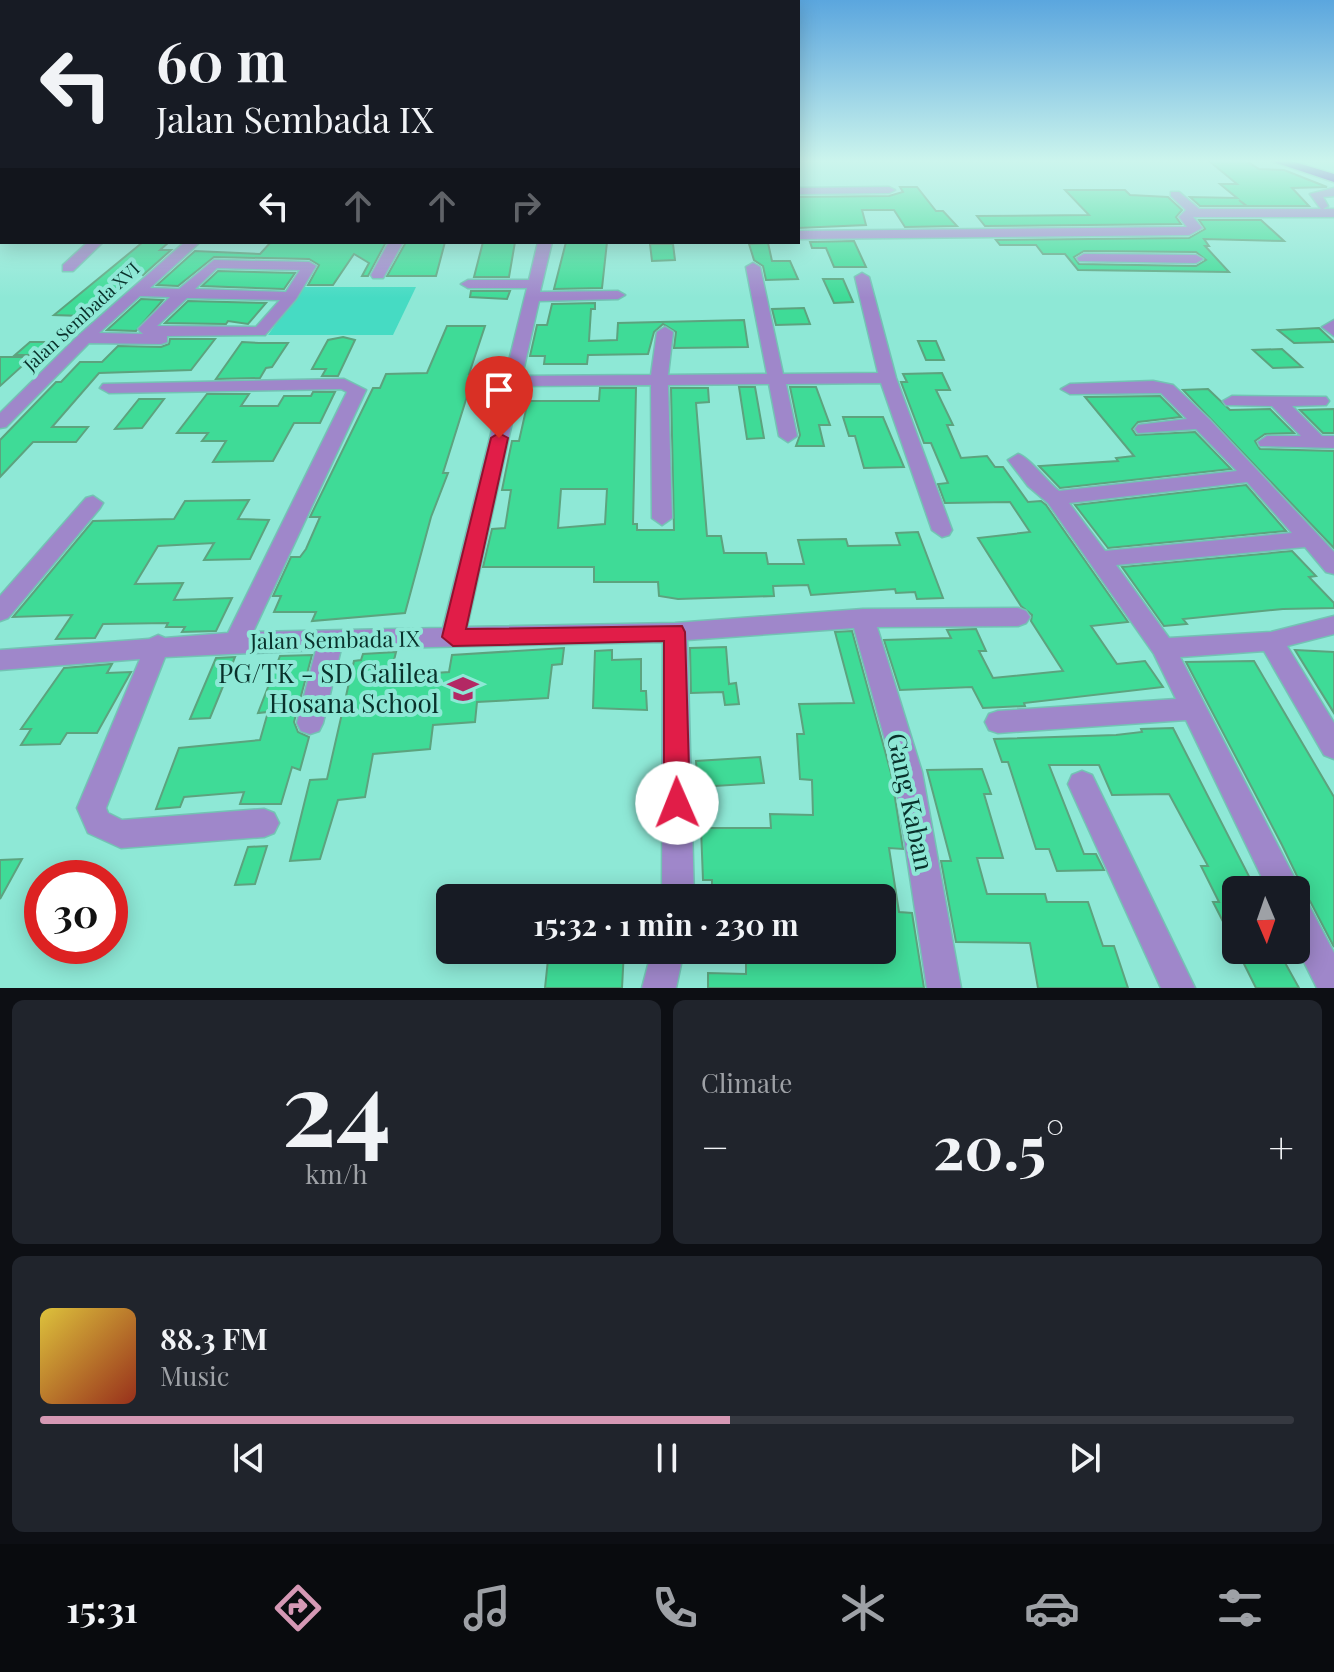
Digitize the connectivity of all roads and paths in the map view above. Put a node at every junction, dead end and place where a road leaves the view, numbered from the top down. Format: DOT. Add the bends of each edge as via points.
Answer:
graph roads {
  1 [pos="1188,206"];
  2 [pos="1328,210"];
  3 [pos="1196,213"];
  4 [pos="1175,231"];
  5 [pos="800,235"];
  6 [pos="94,244"];
  7 [pos="191,244"];
  8 [pos="395,244"];
  9 [pos="545,244"];
  10 [pos="1084,258"];
  11 [pos="753,267"];
  12 [pos="68,268"];
  13 [pos="378,275"];
  14 [pos="862,277"];
  15 [pos="468,284"];
  16 [pos="534,290"];
  17 [pos="135,292"];
  18 [pos="185,293"];
  19 [pos="618,295"];
  20 [pos="291,296"];
  21 [pos="665,332"];
  22 [pos="85,338"];
  23 [pos="255,339"];
  24 [pos="888,378"];
  25 [pos="775,379"];
  26 [pos="513,381"];
  27 [pos="659,381"];
  28 [pos="109,388"];
  29 [pos="1070,389"];
  30 [pos="1232,401"];
  31 [pos="1277,401"];
  32 [pos="1320,401"];
  33 [pos="0,423"];
  34 [pos="1203,423"];
  35 [pos="1144,429"];
  36 [pos="788,436"];
  37 [pos="1267,442"];
  38 [pos="1325,442"];
  39 [pos="1018,460"];
  40 [pos="1252,475"];
  41 [pos="1055,498"];
  42 [pos="93,503"];
  43 [pos="662,518"];
  44 [pos="942,530"];
  45 [pos="1310,539"];
  46 [pos="1102,559"];
  47 [pos="1334,566"];
  48 [pos="0,612"];
  49 [pos="1018,617"];
  50 [pos="863,618"];
  51 [pos="1334,625"];
  52 [pos="675,632"];
  53 [pos="453,637"];
  54 [pos="331,640"];
  55 [pos="1271,641"];
  56 [pos="236,642"];
  57 [pos="158,645"];
  58 [pos="1163,648"];
  59 [pos="0,660"];
  60 [pos="1192,709"];
  61 [pos="998,722"];
  62 [pos="310,723"];
  63 [pos="1334,747"];
  64 [pos="1082,784"];
  65 [pos="264,823"];
  66 [pos="1277,876"];
  67 [pos="678,884"];
  68 [pos="1310,940"];
  69 [pos="665,964"];
  70 [pos="1334,987"];
  71 [pos="659,988"];
  72 [pos="944,988"];
  73 [pos="1178,988"];
  1 -- 3 [label="street"];
  2 -- 3 [label="street"];
  3 -- 4 [label="street" via="1184,215 1196,228"];
  4 -- 5 [label="street"];
  4 -- 10 [label="street" via="1198,264"];
  6 -- 12 [label="street"];
  7 -- 17 [label="street, Jalan Sembada XVI"];
  8 -- 13 [label="street"];
  9 -- 16 [label="street"];
  11 -- 25 [label="street"];
  14 -- 24 [label="street"];
  15 -- 16 [label="street"];
  16 -- 19 [label="street"];
  16 -- 26 [label="street"];
  17 -- 18 [label="street"];
  17 -- 22 [label="street, Jalan Sembada XVI"];
  18 -- 20 [label="street"];
  18 -- 20 [label="street" via="214,264 309,266"];
  18 -- 20 [label="street" via="146,329 260,332"];
  21 -- 27 [label="street"];
  22 -- 23 [label="street"];
  22 -- 33 [label="street, Jalan Sembada XVI"];
  24 -- 25 [label="street"];
  24 -- 44 [label="street"];
  25 -- 27 [label="street"];
  25 -- 36 [label="street"];
  26 -- 27 [label="street"];
  26 -- 53 [label="street"];
  27 -- 43 [label="street"];
  28 -- 56 [label="street" via="344,384 357,390"];
  29 -- 34 [label="street" via="1167,389"];
  30 -- 31 [label="street"];
  31 -- 32 [label="street"];
  31 -- 38 [label="street"];
  34 -- 35 [label="street"];
  34 -- 40 [label="street"];
  37 -- 38 [label="street"];
  39 -- 41 [label="street"];
  40 -- 41 [label="street"];
  40 -- 45 [label="street"];
  41 -- 46 [label="street"];
  42 -- 48 [label="street"];
  45 -- 46 [label="street"];
  45 -- 47 [label="street"];
  46 -- 58 [label="street"];
  49 -- 50 [label="street, Jalan Sembada IX"];
  50 -- 52 [label="street, Jalan Sembada IX"];
  50 -- 72 [label="street, Gang Kaban" via="908,772"];
  51 -- 55 [label="street"];
  52 -- 53 [label="street, Jalan Sembada IX"];
  52 -- 67 [label="street"];
  53 -- 54 [label="street, Jalan Sembada IX"];
  54 -- 56 [label="street, Jalan Sembada IX"];
  54 -- 62 [label="street"];
  55 -- 58 [label="street"];
  55 -- 63 [label="street"];
  56 -- 57 [label="street, Jalan Sembada IX"];
  57 -- 59 [label="street, Jalan Sembada IX"];
  57 -- 65 [label="street" via="91,808 98,823 121,834"];
  58 -- 60 [label="street"];
  60 -- 61 [label="street"];
  60 -- 66 [label="street"];
  64 -- 73 [label="street"];
  68 -- 70 [label="street"];
  69 -- 71 [label="street"];
}
